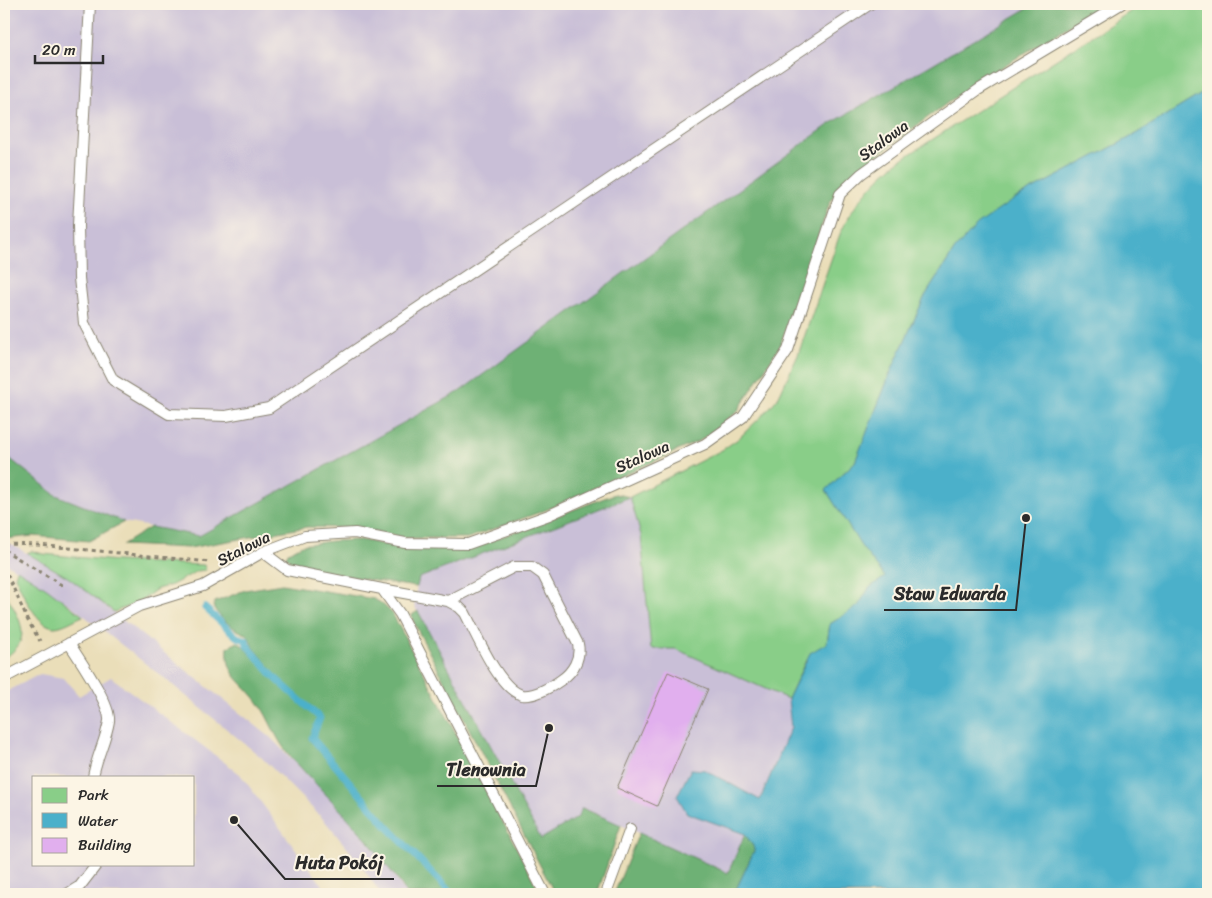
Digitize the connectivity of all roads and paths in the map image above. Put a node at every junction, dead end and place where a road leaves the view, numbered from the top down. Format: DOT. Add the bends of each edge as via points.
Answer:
graph roads {
  1 [pos="90,4"];
  2 [pos="870,4"];
  3 [pos="1121,4"];
  4 [pos="4,544"];
  5 [pos="4,550"];
  6 [pos="263,552"];
  7 [pos="238,566"];
  8 [pos="4,567"];
  9 [pos="65,587"];
  10 [pos="382,589"];
  11 [pos="448,601"];
  12 [pos="69,643"];
  13 [pos="49,654"];
  14 [pos="4,678"];
  15 [pos="93,776"];
  16 [pos="630,829"];
  17 [pos="96,866"];
  18 [pos="67,894"];
  19 [pos="545,894"];
  20 [pos="606,894"];
  1 -- 2 [label="lane" via="78,225 84,323 114,380 170,414 226,416 269,408"];
  3 -- 6 [label="lane, Stalowa" via="978,90 861,174 840,194 788,350 743,417 705,444 549,515 468,544 405,543 355,533 305,536"];
  4 -- 7 [label="path"];
  5 -- 9 [label="path"];
  6 -- 7 [label="lane, Stalowa"];
  6 -- 10 [label="lane" via="287,570"];
  7 -- 12 [label="lane, Stalowa" via="203,586 139,606"];
  8 -- 13 [label="path" via="28,621"];
  10 -- 11 [label="lane"];
  10 -- 19 [label="lane" via="400,614"];
  11 -- 11 [label="lane" via="514,567 532,567 543,575 578,644 580,652 571,671 561,680 532,694 523,695 510,690 501,680 465,614"];
  12 -- 13 [label="lane, Stalowa"];
  12 -- 15 [label="lane" via="106,705 109,718"];
  13 -- 14 [label="lane, Stalowa"];
  16 -- 20 [label="lane"];
  17 -- 18 [label="lane" via="80,886"];
}
